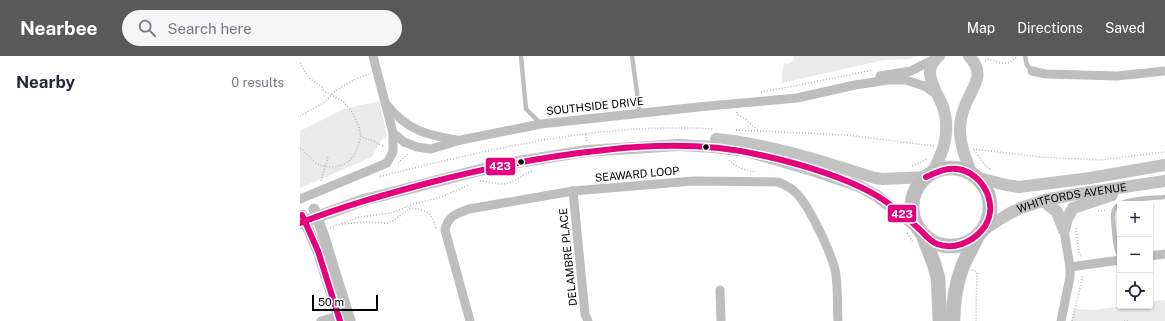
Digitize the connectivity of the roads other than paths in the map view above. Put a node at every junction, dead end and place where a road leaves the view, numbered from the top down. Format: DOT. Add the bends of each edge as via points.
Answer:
graph roads {
  1 [pos="373,56"];
  2 [pos="521,56"];
  3 [pos="632,56"];
  4 [pos="969,56"];
  5 [pos="1025,56"];
  6 [pos="938,57"];
  7 [pos="1032,71"];
  8 [pos="1165,71"];
  9 [pos="935,93"];
  10 [pos="386,104"];
  11 [pos="733,104"];
  12 [pos="640,114"];
  13 [pos="541,124"];
  14 [pos="393,133"];
  15 [pos="461,140"];
  16 [pos="1165,165"];
  17 [pos="929,174"];
  18 [pos="975,175"];
  19 [pos="1165,181"];
  20 [pos="1137,186"];
  21 [pos="573,191"];
  22 [pos="1165,197"];
  23 [pos="300,199"];
  24 [pos="1045,200"];
  25 [pos="315,213"];
  26 [pos="302,218"];
  27 [pos="1064,230"];
  28 [pos="920,231"];
  29 [pos="980,233"];
  30 [pos="1117,248"];
  31 [pos="1165,254"];
  32 [pos="1153,256"];
  33 [pos="1117,259"];
  34 [pos="1070,267"];
  35 [pos="720,290"];
  36 [pos="344,318"];
  37 [pos="937,318"];
  38 [pos="322,321"];
  39 [pos="470,321"];
  40 [pos="588,321"];
  41 [pos="721,321"];
  42 [pos="838,321"];
  43 [pos="953,321"];
  44 [pos="1061,321"];
  1 -- 10 [label="street, SOUTHSIDE DRIVE"];
  2 -- 13 [label="lane" via="526,109"];
  3 -- 12 [label="lane"];
  4 -- 18 [label="main road" via="978,70 977,82 964,107 960,130 963,150"];
  5 -- 7 [label="lane"];
  6 -- 9 [label="main road" via="930,68"];
  6 -- 11 [label="street, SOUTHSIDE DRIVE" via="911,71"];
  7 -- 8 [label="street" via="1046,74 1116,76"];
  9 -- 11 [label="street, SOUTHSIDE DRIVE" via="906,80 888,80 797,98"];
  9 -- 17 [label="main road" via="944,110 947,134 944,148"];
  10 -- 14 [label="street, SOUTHSIDE DRIVE"];
  10 -- 15 [label="street, SOUTHSIDE DRIVE" via="402,122 416,130"];
  11 -- 12 [label="street, SOUTHSIDE DRIVE"];
  12 -- 13 [label="street, SOUTHSIDE DRIVE"];
  13 -- 15 [label="street, SOUTHSIDE DRIVE"];
  14 -- 15 [label="street, SOUTHSIDE DRIVE" via="404,142 431,149"];
  14 -- 23 [label="street" via="393,152 387,162"];
  16 -- 18 [label="main road, WHITFORDS AVENUE" via="1019,187"];
  17 -- 18 [label="main road" via="945,168 958,168"];
  17 -- 25 [label="main road" via="883,179 733,141 670,138 604,143 492,160 366,191"];
  17 -- 28 [label="main road" via="917,188 912,200 913,214"];
  18 -- 29 [label="main road" via="989,194 991,203 988,222"];
  19 -- 20 [label="main road, WHITFORDS AVENUE"];
  20 -- 24 [label="main road, WHITFORDS AVENUE"];
  20 -- 27 [label="main road" via="1073,208"];
  21 -- 39 [label="street, SEAWARD LOOP" via="468,209 455,214 446,223 446,238"];
  21 -- 40 [label="street, DELAMBRE PLACE" via="585,314"];
  21 -- 42 [label="street, SEAWARD LOOP" via="693,181 774,182 789,186 807,206 833,260"];
  22 -- 30 [label="lane" via="1118,204 1113,214"];
  24 -- 27 [label="main road" via="1057,212"];
  24 -- 29 [label="main road, WHITFORDS AVENUE" via="1010,213"];
  25 -- 26 [label="main road"];
  25 -- 28 [label="main road" via="499,165 586,151 678,145 746,151 858,186 889,204"];
  25 -- 36 [label="street"];
  26 -- 36 [label="street"];
  27 -- 34 [label="street"];
  28 -- 29 [label="main road" via="935,243 950,246 964,244"];
  28 -- 37 [label="main road" via="938,278"];
  29 -- 43 [label="main road" via="963,265 954,301"];
  31 -- 32 [label="street"];
  33 -- 34 [label="street"];
  34 -- 44 [label="street" via="1069,288"];
  35 -- 41 [label="street"];
  36 -- 38 [label="street"];
}
